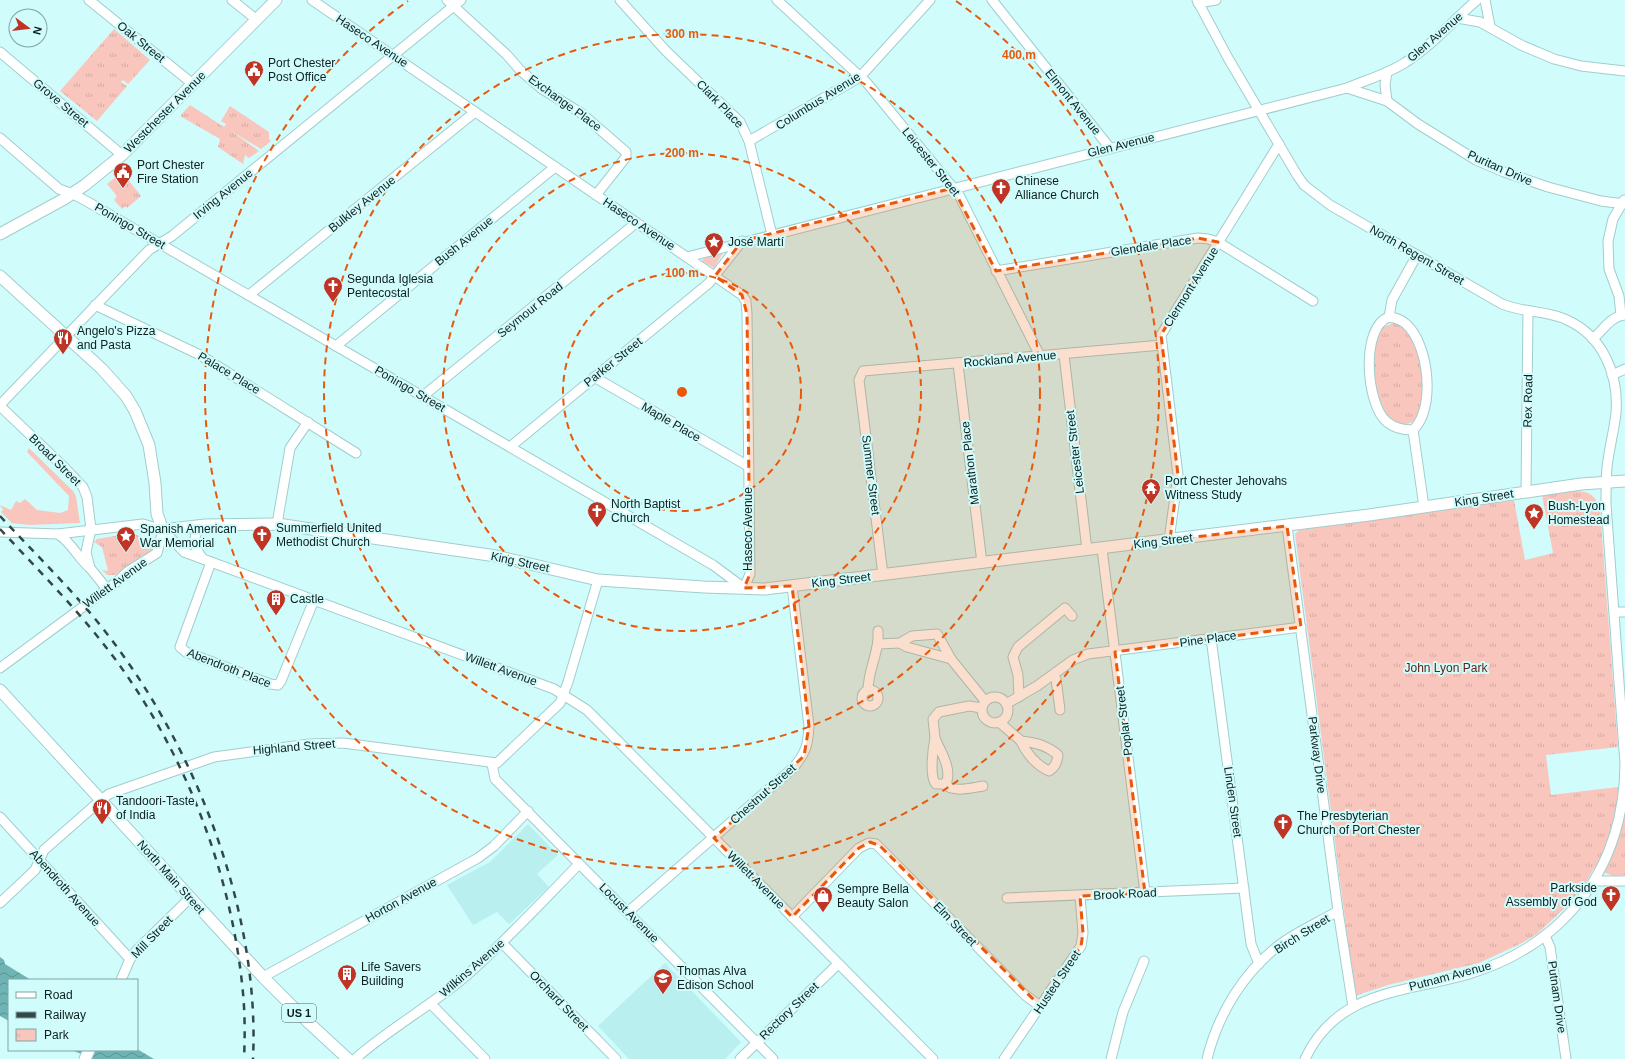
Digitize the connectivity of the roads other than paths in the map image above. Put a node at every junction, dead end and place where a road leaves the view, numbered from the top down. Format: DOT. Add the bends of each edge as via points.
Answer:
graph roads {
  1 [pos="89,0"];
  2 [pos="232,0"];
  3 [pos="276,0"];
  4 [pos="312,0"];
  5 [pos="461,0"];
  6 [pos="620,0"];
  7 [pos="777,0"];
  8 [pos="930,0"];
  9 [pos="994,0"];
  10 [pos="1216,0"];
  11 [pos="1477,0"];
  12 [pos="1485,0"];
  13 [pos="1197,1"];
  14 [pos="451,3"];
  15 [pos="1457,18"];
  16 [pos="257,20"];
  17 [pos="1490,26"];
  18 [pos="0,52"];
  19 [pos="393,55"];
  20 [pos="1625,71"];
  21 [pos="1387,72"];
  22 [pos="860,77"];
  23 [pos="194,84"];
  24 [pos="1347,88"];
  25 [pos="1387,101"];
  26 [pos="1259,110"];
  27 [pos="474,112"];
  28 [pos="0,138"];
  29 [pos="749,141"];
  30 [pos="1279,144"];
  31 [pos="1110,148"];
  32 [pos="122,155"];
  33 [pos="555,166"];
  34 [pos="953,188"];
  35 [pos="73,194"];
  36 [pos="596,195"];
  37 [pos="1624,202"];
  38 [pos="636,223"];
  39 [pos="0,234"];
  40 [pos="772,235"];
  41 [pos="742,241"];
  42 [pos="1218,242"];
  43 [pos="160,243"];
  44 [pos="1417,255"];
  45 [pos="687,257"];
  46 [pos="996,271"];
  47 [pos="0,276"];
  48 [pos="715,276"];
  49 [pos="249,295"];
  50 [pos="1313,301"];
  51 [pos="94,305"];
  52 [pos="1528,312"];
  53 [pos="1623,315"];
  54 [pos="1389,317"];
  55 [pos="65,337"];
  56 [pos="1593,339"];
  57 [pos="1162,345"];
  58 [pos="336,346"];
  59 [pos="1064,355"];
  60 [pos="1040,356"];
  61 [pos="958,364"];
  62 [pos="1625,369"];
  63 [pos="860,375"];
  64 [pos="1612,375"];
  65 [pos="594,377"];
  66 [pos="423,396"];
  67 [pos="0,406"];
  68 [pos="308,422"];
  69 [pos="1413,430"];
  70 [pos="510,447"];
  71 [pos="356,453"];
  72 [pos="748,466"];
  73 [pos="1625,481"];
  74 [pos="1606,482"];
  75 [pos="1526,491"];
  76 [pos="1424,507"];
  77 [pos="277,524"];
  78 [pos="205,525"];
  79 [pos="1287,526"];
  80 [pos="91,529"];
  81 [pos="163,530"];
  82 [pos="0,532"];
  83 [pos="58,534"];
  84 [pos="1169,540"];
  85 [pos="1102,549"];
  86 [pos="1087,550"];
  87 [pos="207,560"];
  88 [pos="982,563"];
  89 [pos="90,568"];
  90 [pos="883,575"];
  91 [pos="598,580"];
  92 [pos="792,586"];
  93 [pos="744,588"];
  94 [pos="107,589"];
  95 [pos="314,600"];
  96 [pos="1614,612"];
  97 [pos="1625,612"];
  98 [pos="1072,616"];
  99 [pos="1300,627"];
  100 [pos="878,631"];
  101 [pos="1210,638"];
  102 [pos="900,643"];
  103 [pos="878,644"];
  104 [pos="1116,652"];
  105 [pos="951,659"];
  106 [pos="0,668"];
  107 [pos="1053,675"];
  108 [pos="868,690"];
  109 [pos="1,692"];
  110 [pos="563,694"];
  111 [pos="1018,697"];
  112 [pos="984,704"];
  113 [pos="1006,704"];
  114 [pos="1060,710"];
  115 [pos="999,722"];
  116 [pos="935,738"];
  117 [pos="1021,741"];
  118 [pos="492,764"];
  119 [pos="1625,765"];
  120 [pos="944,784"];
  121 [pos="983,786"];
  122 [pos="101,800"];
  123 [pos="528,811"];
  124 [pos="0,817"];
  125 [pos="714,838"];
  126 [pos="39,860"];
  127 [pos="579,864"];
  128 [pos="1594,881"];
  129 [pos="1625,881"];
  130 [pos="1244,888"];
  131 [pos="1145,893"];
  132 [pos="1080,896"];
  133 [pos="190,898"];
  134 [pos="1007,898"];
  135 [pos="0,903"];
  136 [pos="1338,911"];
  137 [pos="628,912"];
  138 [pos="792,917"];
  139 [pos="1545,936"];
  140 [pos="502,943"];
  141 [pos="130,959"];
  142 [pos="1144,961"];
  143 [pos="838,964"];
  144 [pos="1259,964"];
  145 [pos="263,976"];
  146 [pos="121,979"];
  147 [pos="431,1004"];
  148 [pos="1040,1006"];
  149 [pos="1353,1007"];
  150 [pos="756,1042"];
  151 [pos="348,1059"];
  152 [pos="355,1059"];
  153 [pos="485,1059"];
  154 [pos="616,1059"];
  155 [pos="740,1059"];
  156 [pos="773,1059"];
  157 [pos="933,1059"];
  158 [pos="1004,1059"];
  159 [pos="1111,1059"];
  160 [pos="1206,1059"];
  161 [pos="1305,1059"];
  162 [pos="1566,1059"];
  1 -- 23 [label="street, Oak Street"];
  2 -- 16 [label="street"];
  3 -- 16 [label="main road, Westchester Avenue"];
  4 -- 19 [label="street, Haseco Avenue"];
  5 -- 14 [label="street, Irving Avenue"];
  6 -- 29 [label="street, Clark Place" via="666,51 740,122"];
  7 -- 22 [label="street, Leicester Street"];
  8 -- 22 [label="street, Columbus Avenue"];
  9 -- 31 [label="street, Elmont Avenue"];
  10 -- 13 [label="street"];
  11 -- 15 [label="street, Glen Avenue"];
  12 -- 17 [label="street"];
  13 -- 26 [label="street, North Regent Street"];
  14 -- 19 [label="street, Irving Avenue"];
  14 -- 36 [label="street, Exchange Place" via="537,84 581,113 626,152 626,157"];
  15 -- 17 [label="street"];
  15 -- 21 [label="street, Glen Avenue" via="1418,54"];
  16 -- 23 [label="main road, Westchester Avenue"];
  17 -- 20 [label="street" via="1521,45 1554,59 1581,66"];
  18 -- 32 [label="street, Grove Street"];
  19 -- 27 [label="street, Haseco Avenue"];
  19 -- 43 [label="street, Irving Avenue" via="172,236"];
  21 -- 24 [label="street, Glen Avenue"];
  21 -- 25 [label="street"];
  22 -- 29 [label="street, Columbus Avenue"];
  22 -- 34 [label="street, Leicester Street"];
  23 -- 32 [label="main road, Westchester Avenue"];
  24 -- 25 [label="street, Puritan Drive"];
  24 -- 26 [label="street, Glen Avenue"];
  25 -- 37 [label="street, Puritan Drive" via="1418,124 1476,160 1542,185 1600,201"];
  26 -- 30 [label="street, North Regent Street"];
  26 -- 31 [label="street, Glen Avenue"];
  27 -- 33 [label="street, Haseco Avenue"];
  27 -- 49 [label="street, Bulkley Avenue"];
  28 -- 35 [label="street, Poningo Street" via="59,189"];
  29 -- 40 [label="street, Clark Place"];
  30 -- 42 [label="street, Clermont Avenue"];
  30 -- 44 [label="street, North Regent Street" via="1304,185 1314,194"];
  31 -- 34 [label="street, Glen Avenue"];
  32 -- 35 [label="main road, Westchester Avenue"];
  33 -- 36 [label="street, Haseco Avenue"];
  33 -- 58 [label="street, Bush Avenue"];
  34 -- 40 [label="street, Glen Avenue"];
  34 -- 46 [label="street, Leicester Street" via="959,195"];
  35 -- 39 [label="main road, Westchester Avenue"];
  35 -- 43 [label="street, Poningo Street"];
  36 -- 38 [label="street, Haseco Avenue"];
  37 -- 53 [label="street" via="1613,219 1608,241 1609,269"];
  38 -- 45 [label="street, Haseco Avenue"];
  38 -- 66 [label="street, Seymour Road"];
  40 -- 41 [label="street, Glen Avenue"];
  41 -- 45 [label="street, Glen Avenue"];
  41 -- 48 [label="street"];
  42 -- 46 [label="street, Glendale Place" via="1198,238"];
  42 -- 50 [label="street, Glendale Place"];
  42 -- 57 [label="street, Clermont Avenue" via="1161,335"];
  43 -- 49 [label="street, Poningo Street"];
  43 -- 51 [label="street, Irving Avenue" via="149,250"];
  44 -- 52 [label="street, North Regent Street" via="1502,304"];
  44 -- 54 [label="street" via="1392,300"];
  45 -- 48 [label="street, Haseco Avenue"];
  46 -- 60 [label="street, Leicester Street"];
  47 -- 55 [label="main road"];
  48 -- 65 [label="street, Parker Street"];
  48 -- 72 [label="street, Haseco Avenue" via="742,295 746,302"];
  49 -- 58 [label="street, Poningo Street"];
  51 -- 55 [label="street, Irving Avenue"];
  51 -- 68 [label="street, Palace Place" via="200,356"];
  52 -- 56 [label="street, North Regent Street" via="1568,320"];
  52 -- 75 [label="street, Rex Road"];
  53 -- 56 [label="street" via="1609,322"];
  54 -- 69 [label="street" via="1406,323 1424,358 1426,404 1422,417"];
  54 -- 69 [label="street" via="1383,319 1379,325 1370,348 1371,384 1377,408 1387,422 1404,430"];
  55 -- 67 [label="street, Irving Avenue"];
  55 -- 81 [label="main road" via="102,369 135,410 148,445 155,484 156,514"];
  56 -- 64 [label="street, North Regent Street" via="1605,356"];
  57 -- 59 [label="street, Rockland Avenue"];
  57 -- 84 [label="street, Clermont Avenue" via="1178,475"];
  58 -- 66 [label="street, Poningo Street"];
  59 -- 60 [label="street, Rockland Avenue"];
  59 -- 86 [label="street, Leicester Street"];
  60 -- 61 [label="street, Rockland Avenue"];
  61 -- 63 [label="street, Rockland Avenue" via="868,370 862,371"];
  61 -- 88 [label="street, Marathon Place"];
  62 -- 64 [label="street"];
  63 -- 90 [label="street, Summer Street"];
  64 -- 74 [label="street, North Regent Street" via="1616,414"];
  65 -- 70 [label="street, Parker Street"];
  65 -- 72 [label="street, Maple Place"];
  66 -- 70 [label="street, Poningo Street"];
  67 -- 80 [label="street, Broad Street" via="83,487 87,497"];
  68 -- 71 [label="street, Palace Place"];
  68 -- 77 [label="street" via="290,448"];
  69 -- 76 [label="street"];
  70 -- 93 [label="street, Poningo Street" via="713,565"];
  72 -- 93 [label="street, Haseco Avenue" via="750,574"];
  73 -- 74 [label="main road, King Street"];
  74 -- 75 [label="main road, King Street"];
  74 -- 96 [label="street, Putnam Avenue"];
  75 -- 76 [label="main road, King Street"];
  76 -- 79 [label="main road, King Street"];
  77 -- 78 [label="main road, King Street"];
  77 -- 91 [label="main road, King Street" via="496,556"];
  78 -- 81 [label="main road, King Street"];
  78 -- 87 [label="street" via="196,533 193,542 197,552"];
  79 -- 84 [label="main road, King Street"];
  79 -- 99 [label="street, Parkway Drive"];
  80 -- 81 [label="street, King Street" via="143,524"];
  80 -- 83 [label="street, King Street"];
  80 -- 89 [label="street, Broad Street" via="86,552"];
  81 -- 87 [label="street, Willett Avenue" via="184,552"];
  81 -- 94 [label="street, Willett Avenue" via="157,552"];
  82 -- 83 [label="street, King Street"];
  83 -- 89 [label="street"];
  84 -- 85 [label="main road, King Street"];
  85 -- 86 [label="main road, King Street"];
  85 -- 104 [label="street, Poplar Street"];
  86 -- 88 [label="main road, King Street"];
  87 -- 95 [label="street, Willett Avenue"];
  87 -- 95 [label="street, Abendroth Place" via="180,647 186,652 270,684 278,685 281,681"];
  88 -- 90 [label="main road, King Street"];
  89 -- 94 [label="street, Broad Street"];
  90 -- 92 [label="main road, King Street"];
  91 -- 93 [label="main road, King Street"];
  91 -- 110 [label="street"];
  92 -- 93 [label="main road, King Street"];
  92 -- 125 [label="street, Chestnut Street" via="809,726 808,744 804,756 793,768"];
  94 -- 106 [label="street, Willett Avenue"];
  95 -- 110 [label="street, Willett Avenue"];
  96 -- 97 [label="street"];
  96 -- 119 [label="street, Putnam Avenue"];
  98 -- 111 [label="street" via="1065,608 1014,653"];
  99 -- 101 [label="street, Pine Place"];
  99 -- 136 [label="street, Parkway Drive"];
  100 -- 103 [label="street"];
  101 -- 104 [label="street, Pine Place"];
  101 -- 130 [label="street, Linden Street"];
  102 -- 103 [label="street"];
  102 -- 105 [label="street"];
  102 -- 105 [label="street" via="912,636 937,634"];
  103 -- 108 [label="street"];
  104 -- 107 [label="street, Pine Place" via="1080,656"];
  104 -- 131 [label="street, Poplar Street"];
  105 -- 112 [label="street"];
  107 -- 111 [label="street, Pine Place"];
  107 -- 114 [label="street" via="1056,679"];
  109 -- 122 [label="main road, North Main Street / US 1"];
  110 -- 118 [label="street" via="560,703 506,757"];
  110 -- 125 [label="street, Willett Avenue" via="587,710"];
  111 -- 113 [label="street, Pine Place"];
  112 -- 113 [label="street" via="990,698 998,697"];
  112 -- 115 [label="street" via="983,716 987,720"];
  112 -- 116 [label="street" via="939,712 933,719"];
  113 -- 115 [label="street" via="1007,712"];
  115 -- 117 [label="street"];
  116 -- 120 [label="street" via="948,776 948,781"];
  116 -- 120 [label="street" via="933,778 936,784"];
  118 -- 122 [label="street, Highland Street" via="343,743 290,745 214,757 116,791"];
  118 -- 123 [label="street, Locust Avenue" via="495,779"];
  119 -- 128 [label="street, Putnam Avenue" via="1618,823 1607,857"];
  120 -- 121 [label="street" via="950,789"];
  122 -- 126 [label="street, Highland Street" via="44,850"];
  122 -- 133 [label="main road, North Main Street / US 1"];
  123 -- 127 [label="street, Locust Avenue"];
  123 -- 145 [label="street, Horton Avenue" via="494,846 478,858"];
  124 -- 126 [label="street, Abendroth Avenue"];
  125 -- 137 [label="street, Chestnut Street"];
  125 -- 138 [label="street, Willett Avenue"];
  126 -- 135 [label="street, Highland Street" via="35,870"];
  126 -- 141 [label="street, Abendroth Avenue"];
  127 -- 137 [label="street, Locust Avenue"];
  127 -- 140 [label="street, Wilkins Avenue"];
  128 -- 129 [label="street"];
  128 -- 139 [label="street, Putnam Avenue" via="1578,904"];
  130 -- 131 [label="street, Brook Road"];
  130 -- 144 [label="street, Linden Street" via="1251,944"];
  131 -- 132 [label="street, Brook Road"];
  132 -- 134 [label="street, Brook Road"];
  132 -- 148 [label="street, Husted Street" via="1084,933 1081,946"];
  133 -- 141 [label="street, Mill Street"];
  133 -- 145 [label="main road, North Main Street / US 1"];
  136 -- 144 [label="street, Birch Street" via="1282,943"];
  136 -- 149 [label="street, Parkway Drive"];
  137 -- 150 [label="street, Locust Avenue"];
  138 -- 143 [label="street, Willett Avenue"];
  138 -- 148 [label="street, Elm Street" via="859,848 871,842 880,846 1025,995"];
  139 -- 149 [label="street, Putnam Avenue" via="1496,964 1471,973 1372,997"];
  139 -- 162 [label="street, Putnam Drive" via="1550,947"];
  140 -- 147 [label="street, Wilkins Avenue"];
  140 -- 154 [label="street, Orchard Street"];
  141 -- 146 [label="street, Mill Street"];
  142 -- 159 [label="street" via="1123,1012"];
  143 -- 150 [label="street, Rectory Street"];
  143 -- 157 [label="street, Willett Avenue"];
  144 -- 160 [label="street, Birch Street" via="1223,1014"];
  145 -- 151 [label="main road, North Main Street / US 1" via="308,1023"];
  147 -- 152 [label="street, Wilkins Avenue"];
  147 -- 153 [label="street"];
  148 -- 158 [label="street, Husted Street"];
  149 -- 161 [label="street, Putnam Avenue" via="1326,1027 1317,1037"];
  150 -- 155 [label="street, Rectory Street"];
  150 -- 156 [label="street, Locust Avenue"];
}
